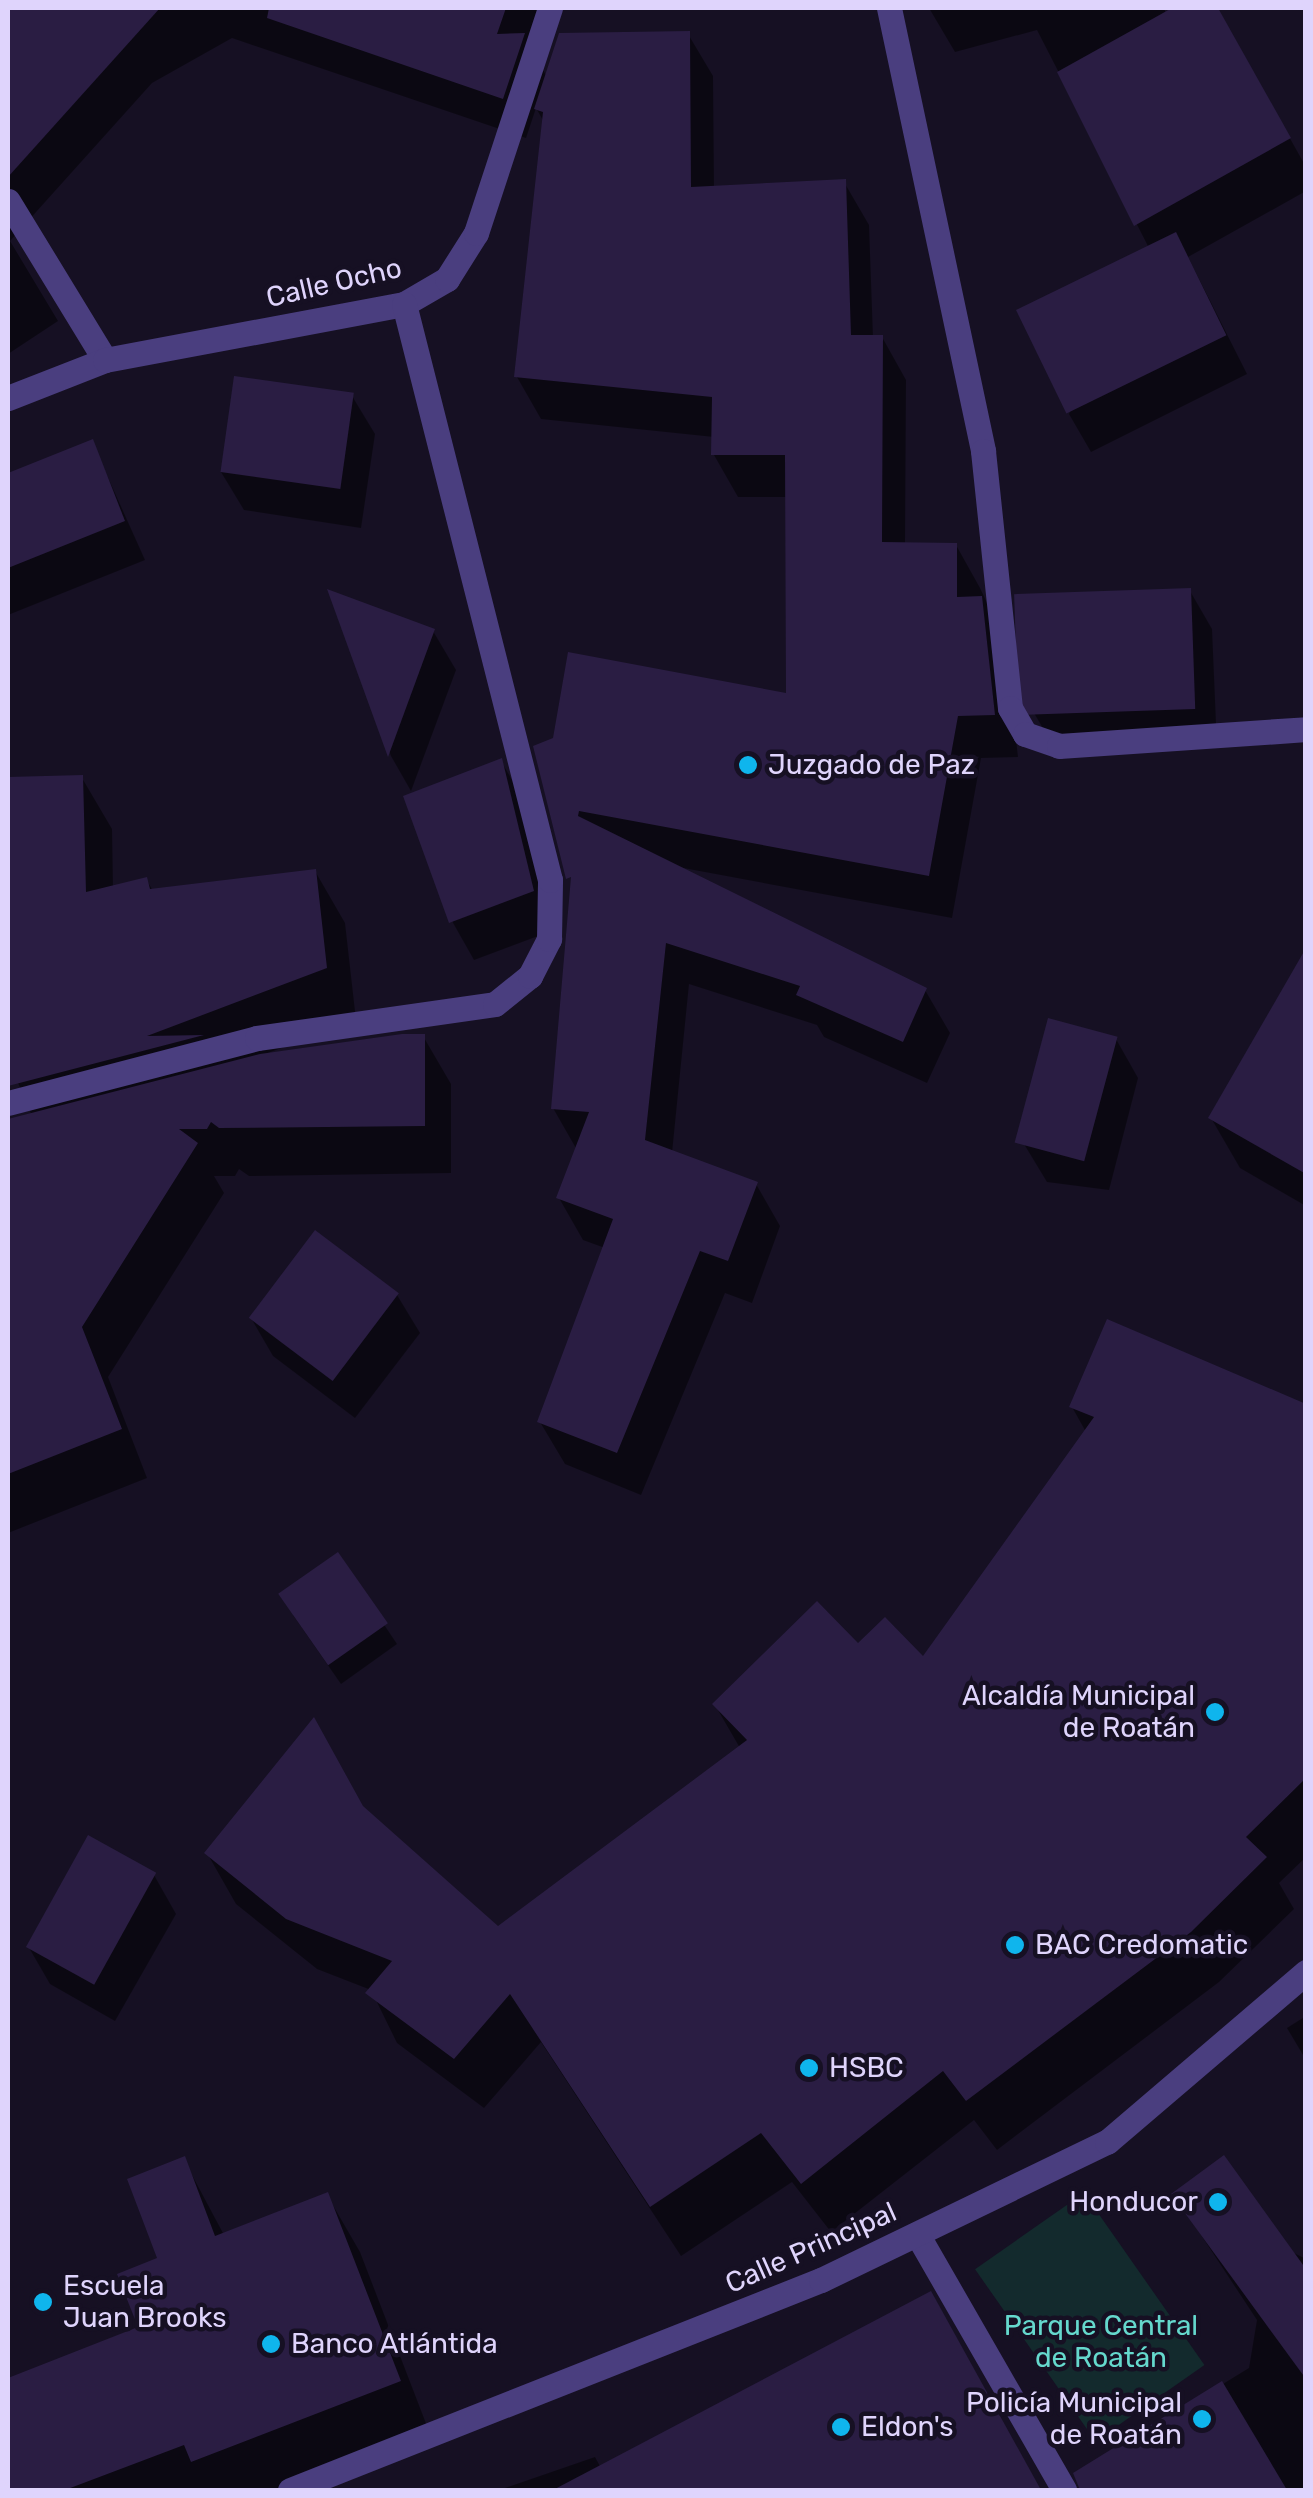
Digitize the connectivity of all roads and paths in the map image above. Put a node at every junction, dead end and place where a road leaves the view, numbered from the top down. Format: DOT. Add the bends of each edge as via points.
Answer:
graph roads {
  1 [pos="550,8"];
  2 [pos="890,8"];
  3 [pos="8,201"];
  4 [pos="404,304"];
  5 [pos="104,360"];
  6 [pos="8,398"];
  7 [pos="1306,730"];
  8 [pos="8,1103"];
  9 [pos="1306,1972"];
  10 [pos="917,2234"];
  11 [pos="290,2490"];
  12 [pos="1064,2490"];
  1 -- 4 [label="street, Calle Ocho" via="476,233 448,279"];
  2 -- 7 [label="street" via="983,451 1010,708 1025,734 1059,746"];
  3 -- 5 [label="street"];
  4 -- 5 [label="street, Calle Ocho"];
  4 -- 8 [label="street" via="550,880 542,951 530,976 495,1004 257,1038 114,1070"];
  5 -- 6 [label="street, Calle Ocho"];
  9 -- 10 [label="street, Calle Principal" via="1107,2142"];
  10 -- 11 [label="street, Calle Principal" via="822,2280"];
  10 -- 12 [label="street"];
}
